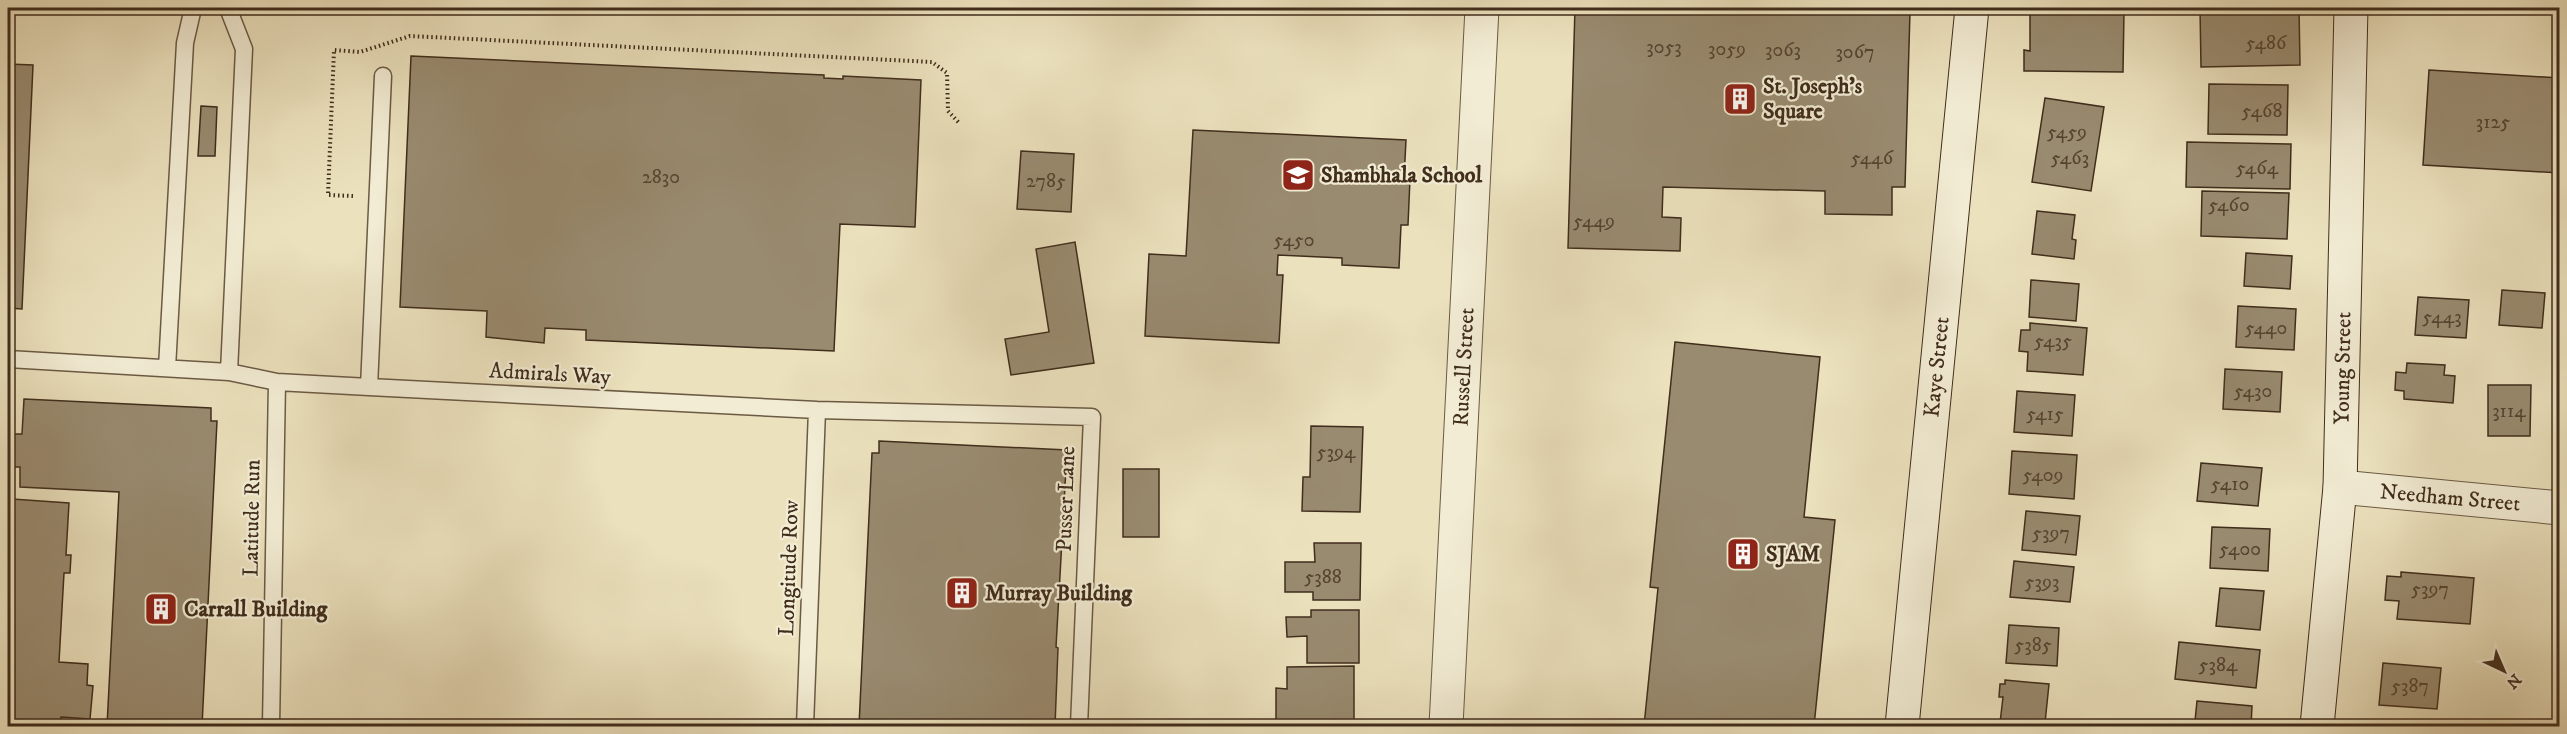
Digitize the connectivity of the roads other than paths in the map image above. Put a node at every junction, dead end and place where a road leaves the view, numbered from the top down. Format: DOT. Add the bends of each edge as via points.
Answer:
graph roads {
  1 [pos="194,8"];
  2 [pos="228,8"];
  3 [pos="1482,8"];
  4 [pos="1971,8"];
  5 [pos="2351,8"];
  6 [pos="383,76"];
  7 [pos="8,359"];
  8 [pos="167,368"];
  9 [pos="229,372"];
  10 [pos="277,382"];
  11 [pos="369,387"];
  12 [pos="817,410"];
  13 [pos="1092,417"];
  14 [pos="2340,487"];
  15 [pos="2559,508"];
  16 [pos="271,726"];
  17 [pos="805,726"];
  18 [pos="1079,726"];
  19 [pos="1446,726"];
  20 [pos="1902,726"];
  21 [pos="2317,726"];
  1 -- 8 [label="lane" via="185,43"];
  2 -- 9 [label="lane" via="244,49"];
  3 -- 19 [label="street, Russell Street"];
  4 -- 20 [label="street, Kaye Street"];
  5 -- 14 [label="street, Young Street"];
  6 -- 11 [label="lane"];
  7 -- 8 [label="lane, Admirals Way"];
  8 -- 9 [label="lane, Admirals Way"];
  9 -- 10 [label="lane, Admirals Way"];
  10 -- 11 [label="lane, Admirals Way"];
  10 -- 16 [label="lane, Latitude Run"];
  11 -- 12 [label="lane, Admirals Way"];
  12 -- 13 [label="lane, Admirals Way"];
  12 -- 17 [label="lane, Longitude Row"];
  13 -- 18 [label="lane, Pusser Lane"];
  14 -- 15 [label="street, Needham Street"];
  14 -- 21 [label="street, Young Street"];
}
